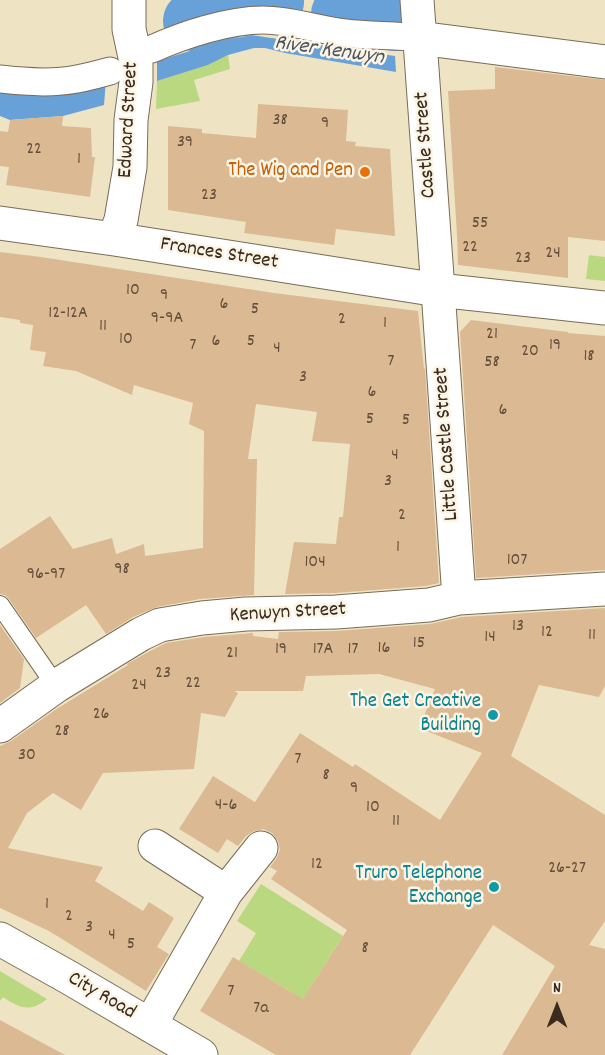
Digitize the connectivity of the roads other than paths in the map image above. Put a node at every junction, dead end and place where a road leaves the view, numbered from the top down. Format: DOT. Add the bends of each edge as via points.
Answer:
graph roads {
  1 [pos="129,0"];
  2 [pos="417,0"];
  3 [pos="419,38"];
  4 [pos="152,49"];
  5 [pos="605,62"];
  6 [pos="110,71"];
  7 [pos="0,79"];
  8 [pos="0,224"];
  9 [pos="114,239"];
  10 [pos="438,290"];
  11 [pos="605,308"];
  12 [pos="605,589"];
  13 [pos="459,598"];
  14 [pos="0,605"];
  15 [pos="56,686"];
  16 [pos="0,726"];
  17 [pos="155,846"];
  18 [pos="261,848"];
  19 [pos="226,892"];
  20 [pos="0,939"];
  21 [pos="150,1025"];
  22 [pos="201,1055"];
  1 -- 9 [label="street, Edward Street" via="136,82 130,167"];
  2 -- 3 [label="street, Castle Street"];
  3 -- 4 [label="street" via="332,32 263,20 202,31"];
  3 -- 5 [label="street"];
  3 -- 10 [label="street, Castle Street"];
  6 -- 7 [label="street" via="63,81"];
  8 -- 9 [label="street, Frances Street"];
  9 -- 10 [label="street, Frances Street"];
  10 -- 11 [label="street, Frances Street"];
  10 -- 13 [label="street, Little Castle Street"];
  12 -- 13 [label="street, Kenwyn Street"];
  13 -- 15 [label="street, Kenwyn Street" via="429,605 246,614 160,625"];
  14 -- 15 [label="lane"];
  15 -- 16 [label="street, Kenwyn Street"];
  17 -- 19 [label="street"];
  18 -- 19 [label="street"];
  19 -- 21 [label="street"];
  20 -- 21 [label="street, City Road"];
  21 -- 22 [label="street, City Road"];
}
